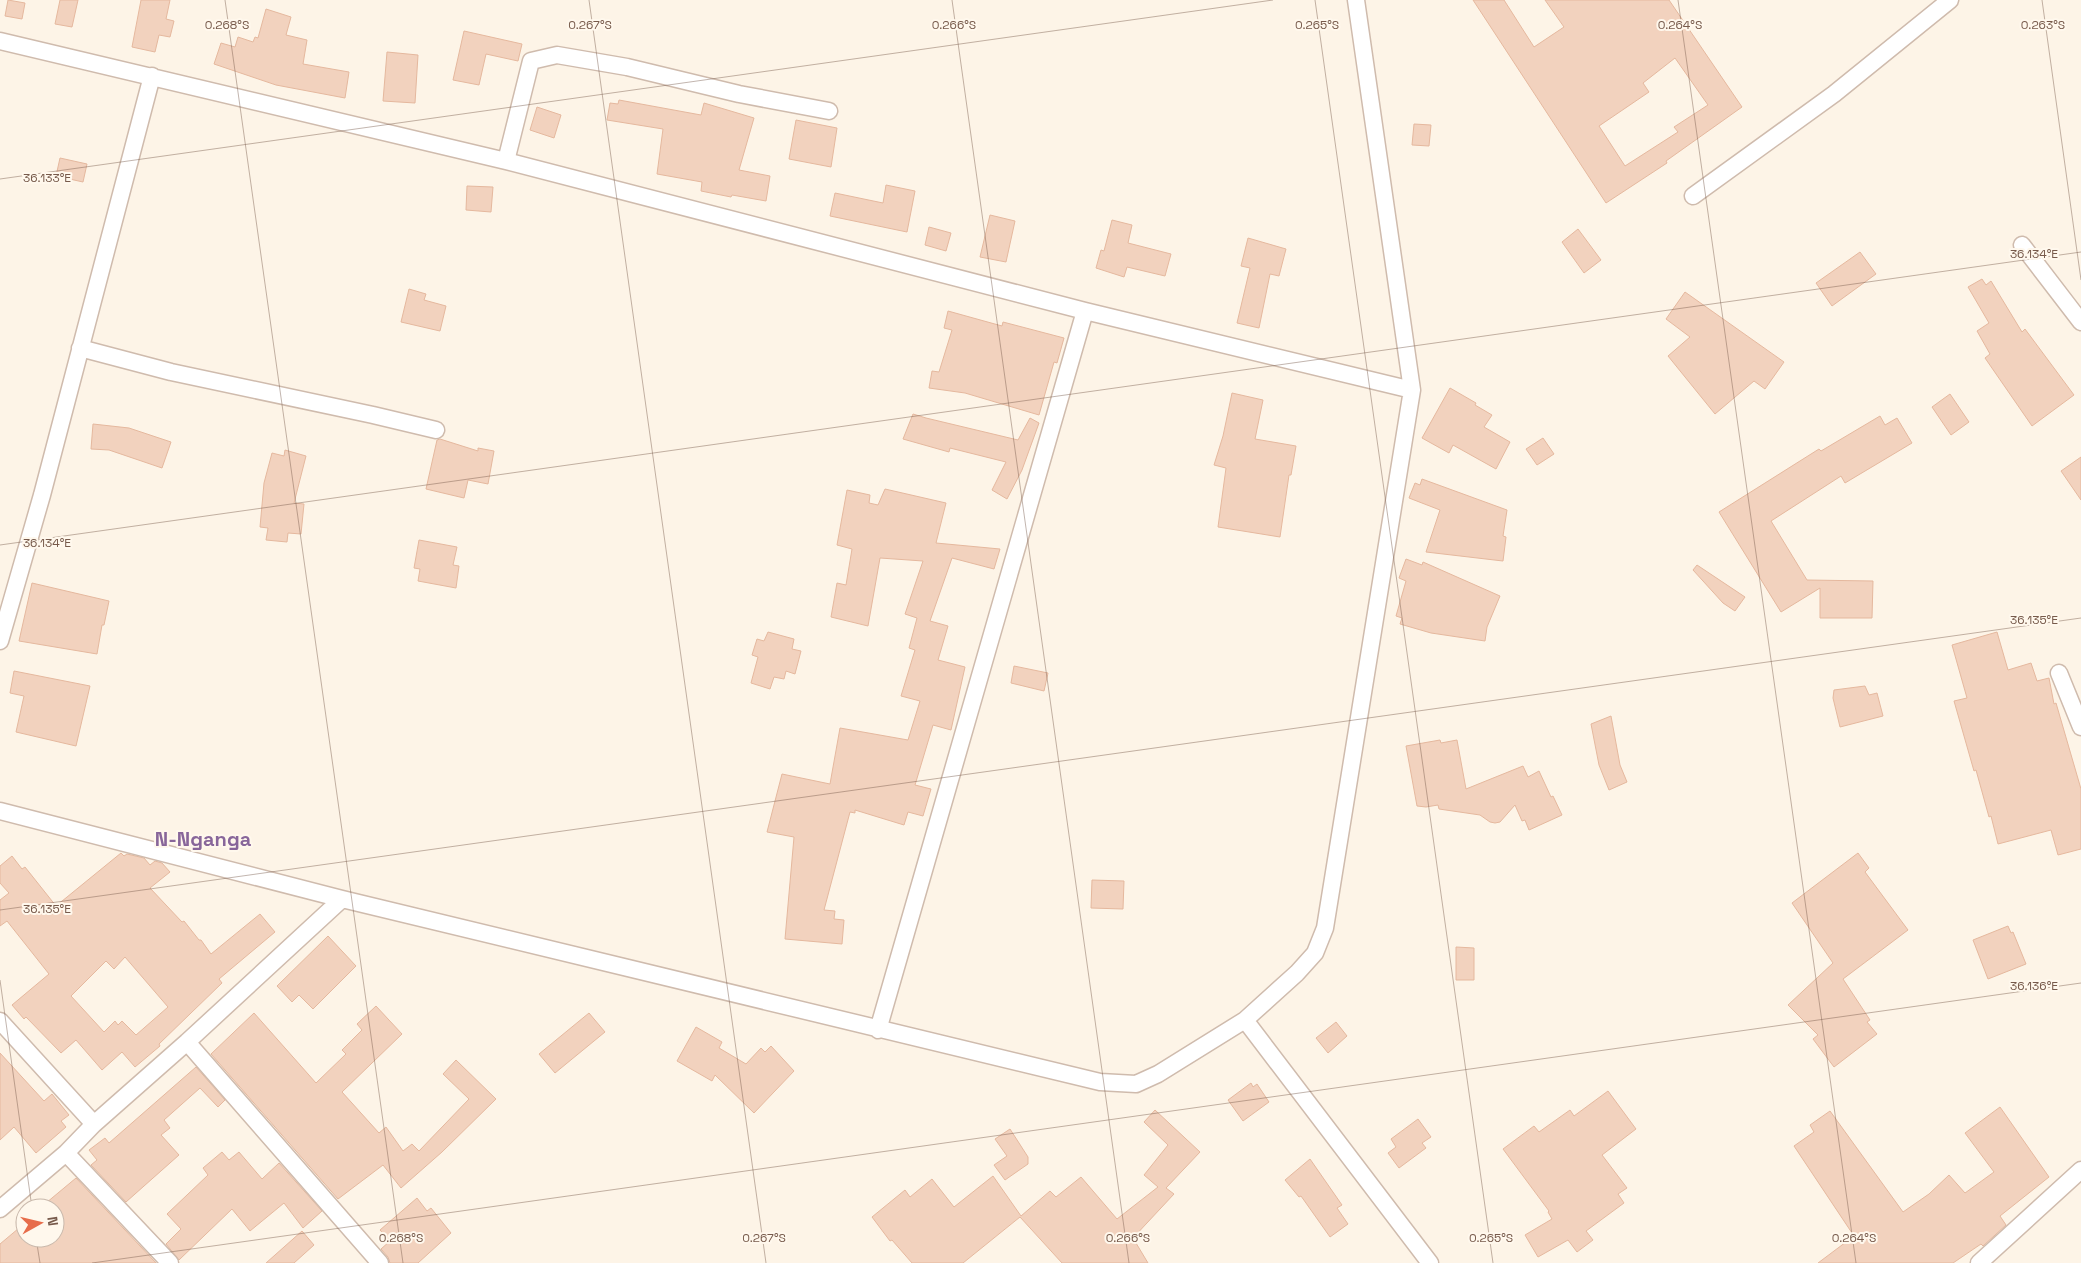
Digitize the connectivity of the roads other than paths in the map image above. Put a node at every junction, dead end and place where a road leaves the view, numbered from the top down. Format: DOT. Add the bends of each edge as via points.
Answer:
graph roads {
  1 [pos="1356,0"];
  2 [pos="1950,0"];
  3 [pos="0,41"];
  4 [pos="152,76"];
  5 [pos="829,111"];
  6 [pos="506,161"];
  7 [pos="1693,196"];
  8 [pos="2022,245"];
  9 [pos="1085,311"];
  10 [pos="2081,322"];
  11 [pos="80,348"];
  12 [pos="1412,390"];
  13 [pos="436,430"];
  14 [pos="0,641"];
  15 [pos="2059,673"];
  16 [pos="2081,727"];
  17 [pos="0,811"];
  18 [pos="342,899"];
  19 [pos="1245,1020"];
  20 [pos="0,1021"];
  21 [pos="878,1030"];
  22 [pos="187,1042"];
  23 [pos="94,1124"];
  24 [pos="66,1153"];
  25 [pos="2081,1170"];
  26 [pos="0,1209"];
  27 [pos="170,1263"];
  28 [pos="380,1263"];
  29 [pos="1430,1263"];
  30 [pos="1979,1263"];
  1 -- 12 [label="street"];
  2 -- 7 [label="street" via="1834,94"];
  3 -- 4 [label="street"];
  4 -- 6 [label="street"];
  4 -- 11 [label="street"];
  5 -- 6 [label="street" via="558,54 531,61"];
  6 -- 9 [label="street"];
  8 -- 10 [label="street"];
  9 -- 12 [label="street"];
  9 -- 21 [label="street"];
  11 -- 13 [label="street" via="171,372"];
  11 -- 14 [label="street"];
  12 -- 19 [label="street" via="1325,928 1315,953"];
  15 -- 16 [label="street"];
  17 -- 18 [label="street"];
  18 -- 21 [label="street"];
  18 -- 22 [label="street"];
  19 -- 21 [label="street" via="1158,1074 1136,1084 1100,1082"];
  19 -- 29 [label="street"];
  20 -- 23 [label="street"];
  22 -- 23 [label="street"];
  22 -- 28 [label="street"];
  23 -- 24 [label="street"];
  24 -- 26 [label="street"];
  24 -- 27 [label="street"];
  25 -- 30 [label="street"];
}
